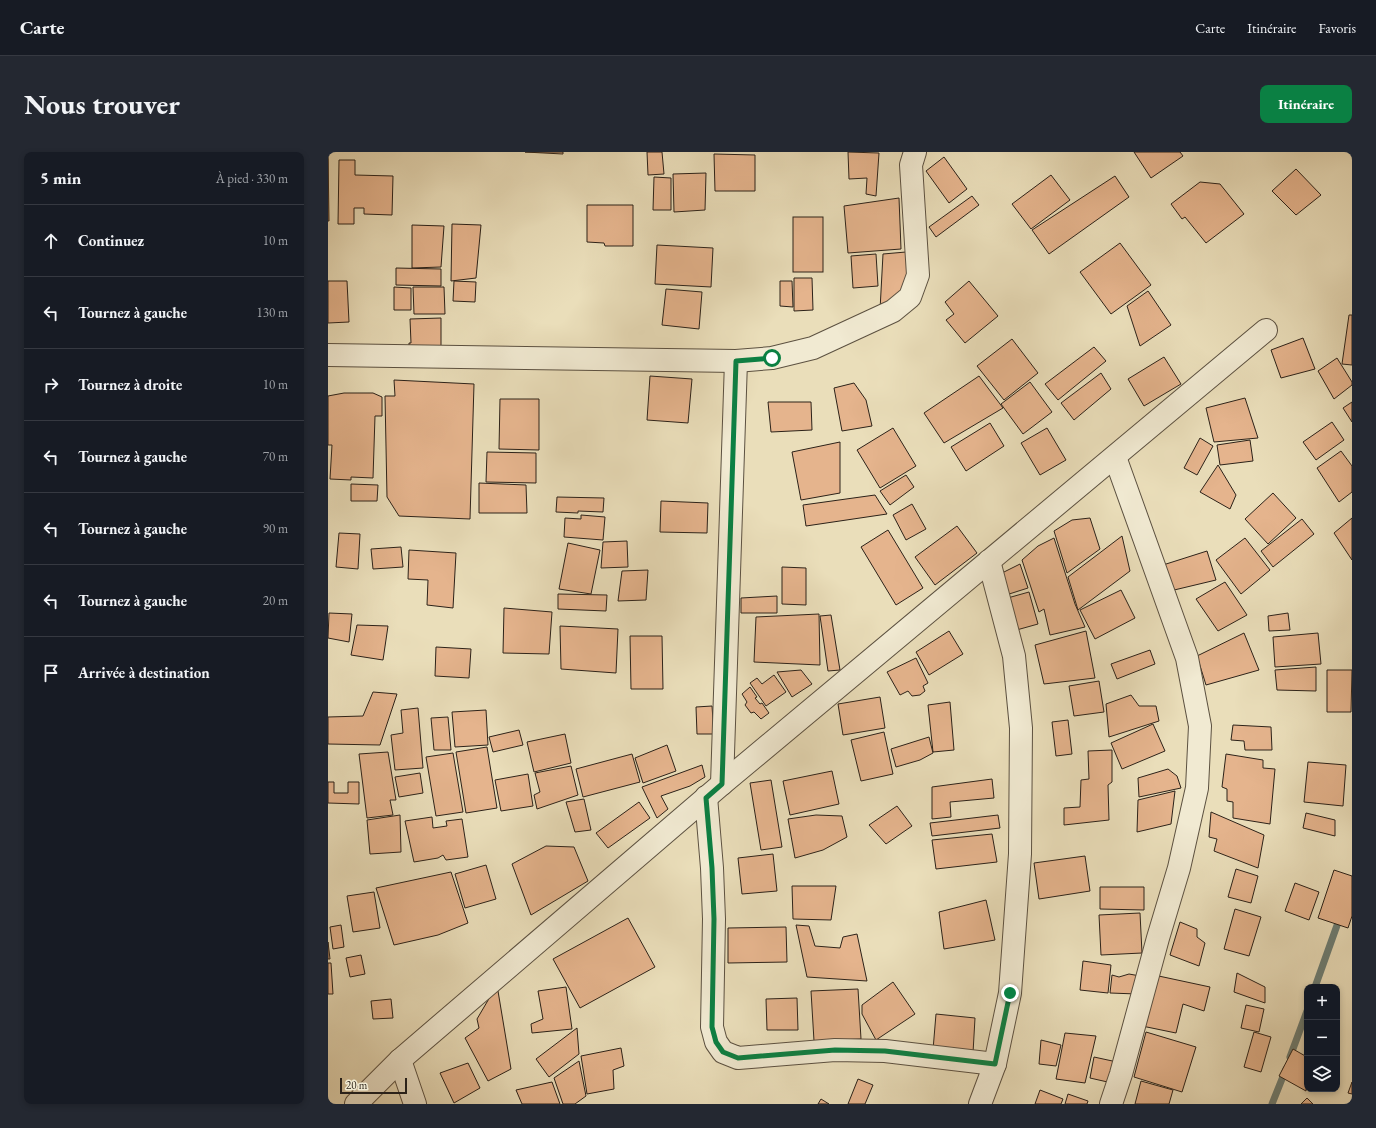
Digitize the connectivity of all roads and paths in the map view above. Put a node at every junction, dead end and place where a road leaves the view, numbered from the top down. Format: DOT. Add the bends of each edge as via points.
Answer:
graph roads {
  1 [pos="915,152"];
  2 [pos="1266,330"];
  3 [pos="328,355"];
  4 [pos="736,361"];
  5 [pos="1115,456"];
  6 [pos="989,561"];
  7 [pos="714,791"];
  8 [pos="400,1060"];
  9 [pos="995,1064"];
  10 [pos="356,1104"];
  11 [pos="415,1104"];
  12 [pos="980,1104"];
  13 [pos="1111,1104"];
  1 -- 4 [label="street" via="911,165 918,275 910,297 893,311 813,348 772,358"];
  2 -- 5 [label="street"];
  3 -- 4 [label="street"];
  4 -- 7 [label="street"];
  5 -- 6 [label="street"];
  5 -- 13 [label="street" via="1187,658 1200,726 1197,788 1180,868 1158,938 1122,1074"];
  6 -- 7 [label="street"];
  6 -- 9 [label="street" via="1014,656 1021,728 1020,854 1010,985"];
  7 -- 8 [label="street"];
  7 -- 9 [label="street" via="712,1027 716,1042 723,1052 738,1058 835,1050 885,1051"];
  8 -- 10 [label="street"];
  8 -- 11 [label="street"];
  9 -- 12 [label="street"];
}
